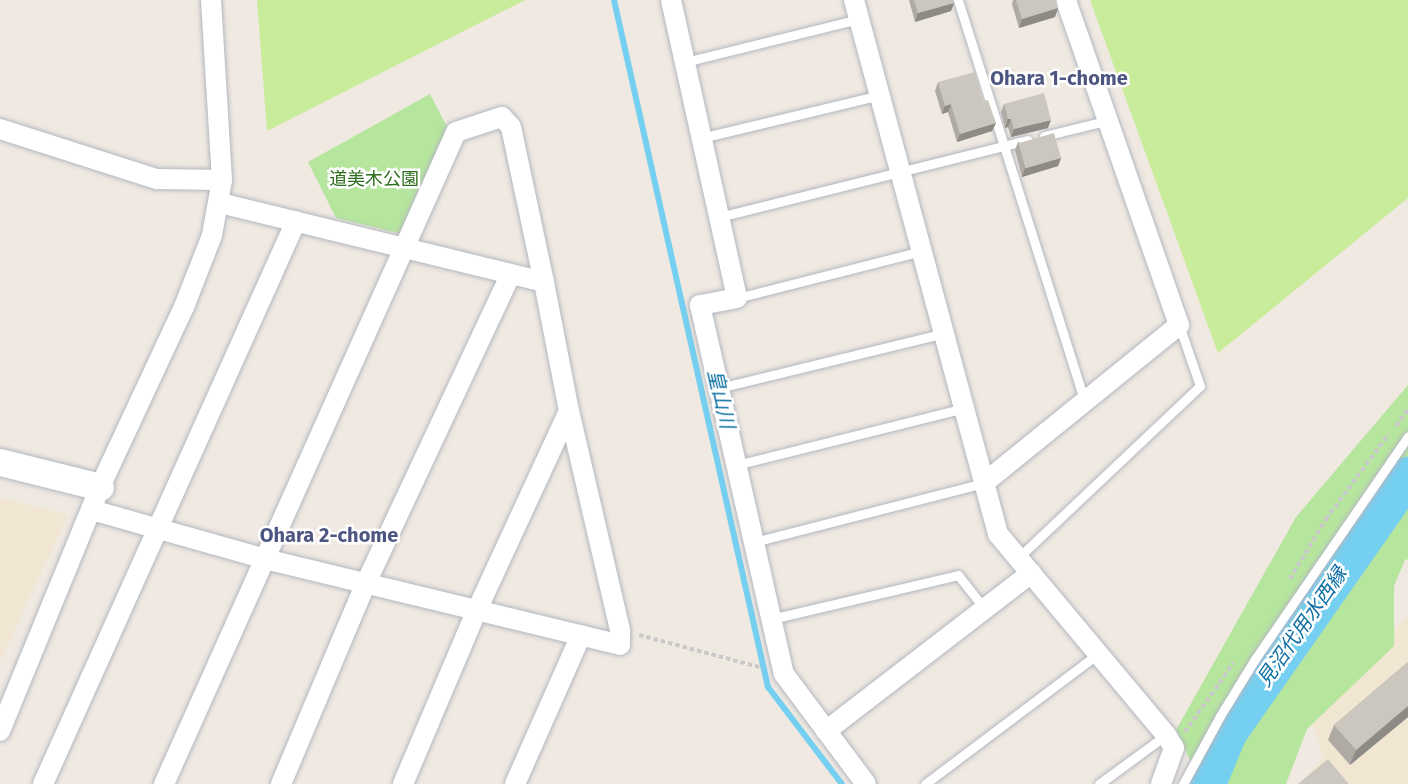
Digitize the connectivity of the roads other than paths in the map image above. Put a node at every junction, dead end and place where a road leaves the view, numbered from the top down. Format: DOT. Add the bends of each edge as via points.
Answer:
graph roads {
  1 [pos="211,0"];
  2 [pos="671,0"];
  3 [pos="854,0"];
  4 [pos="958,0"];
  5 [pos="1066,0"];
  6 [pos="859,19"];
  7 [pos="684,62"];
  8 [pos="880,95"];
  9 [pos="1109,120"];
  10 [pos="0,129"];
  11 [pos="701,138"];
  12 [pos="1003,146"];
  13 [pos="900,172"];
  14 [pos="222,180"];
  15 [pos="219,203"];
  16 [pos="719,217"];
  17 [pos="296,221"];
  18 [pos="404,248"];
  19 [pos="922,251"];
  20 [pos="510,274"];
  21 [pos="544,282"];
  22 [pos="737,298"];
  23 [pos="1179,325"];
  24 [pos="944,333"];
  25 [pos="719,388"];
  26 [pos="1085,402"];
  27 [pos="964,408"];
  28 [pos="569,411"];
  29 [pos="1408,436"];
  30 [pos="0,462"];
  31 [pos="736,465"];
  32 [pos="984,483"];
  33 [pos="96,499"];
  34 [pos="156,528"];
  35 [pos="754,542"];
  36 [pos="264,559"];
  37 [pos="1025,565"];
  38 [pos="366,583"];
  39 [pos="984,608"];
  40 [pos="477,610"];
  41 [pos="771,619"];
  42 [pos="581,635"];
  43 [pos="1099,653"];
  44 [pos="0,731"];
  45 [pos="826,731"];
  46 [pos="1170,742"];
  47 [pos="43,784"];
  48 [pos="164,784"];
  49 [pos="281,784"];
  50 [pos="403,784"];
  51 [pos="515,784"];
  52 [pos="866,784"];
  53 [pos="925,784"];
  54 [pos="1099,784"];
  55 [pos="1161,784"];
  56 [pos="1184,784"];
  1 -- 14 [label="street"];
  2 -- 7 [label="street"];
  3 -- 6 [label="street"];
  4 -- 12 [label="lane"];
  5 -- 9 [label="street"];
  6 -- 7 [label="lane"];
  6 -- 8 [label="street"];
  7 -- 11 [label="street"];
  8 -- 11 [label="lane"];
  8 -- 13 [label="street"];
  9 -- 12 [label="lane"];
  9 -- 23 [label="street"];
  10 -- 14 [label="street" via="157,179"];
  11 -- 16 [label="street"];
  12 -- 13 [label="lane"];
  12 -- 26 [label="lane"];
  13 -- 16 [label="lane"];
  13 -- 19 [label="street"];
  14 -- 15 [label="street"];
  15 -- 17 [label="street"];
  15 -- 33 [label="street" via="212,235 184,308"];
  16 -- 22 [label="street"];
  17 -- 18 [label="street"];
  17 -- 34 [label="street"];
  18 -- 20 [label="street"];
  18 -- 21 [label="street" via="456,132 502,117 511,127"];
  18 -- 36 [label="street"];
  19 -- 22 [label="lane"];
  19 -- 24 [label="street"];
  20 -- 21 [label="street"];
  20 -- 38 [label="street"];
  21 -- 28 [label="street"];
  22 -- 25 [label="street" via="700,305"];
  23 -- 26 [label="street"];
  23 -- 37 [label="lane" via="1200,386"];
  24 -- 25 [label="lane"];
  24 -- 27 [label="street"];
  25 -- 31 [label="street"];
  26 -- 32 [label="street"];
  27 -- 31 [label="lane"];
  27 -- 32 [label="street"];
  28 -- 40 [label="street"];
  28 -- 42 [label="street" via="620,630 620,645"];
  29 -- 56 [label="lane" via="1255,659"];
  30 -- 33 [label="street"];
  31 -- 35 [label="street"];
  32 -- 35 [label="lane"];
  32 -- 37 [label="street" via="998,534"];
  33 -- 34 [label="street"];
  33 -- 44 [label="street"];
  34 -- 36 [label="street"];
  34 -- 47 [label="street"];
  35 -- 41 [label="street"];
  36 -- 38 [label="street"];
  36 -- 48 [label="street"];
  37 -- 39 [label="street"];
  37 -- 43 [label="street"];
  38 -- 40 [label="street"];
  38 -- 49 [label="street"];
  39 -- 41 [label="lane" via="958,575"];
  39 -- 45 [label="street"];
  40 -- 42 [label="street"];
  40 -- 50 [label="street"];
  41 -- 45 [label="street" via="784,674"];
  42 -- 51 [label="street"];
  43 -- 46 [label="street"];
  43 -- 53 [label="lane"];
  45 -- 52 [label="street"];
  46 -- 54 [label="lane"];
  46 -- 55 [label="street"];
}
